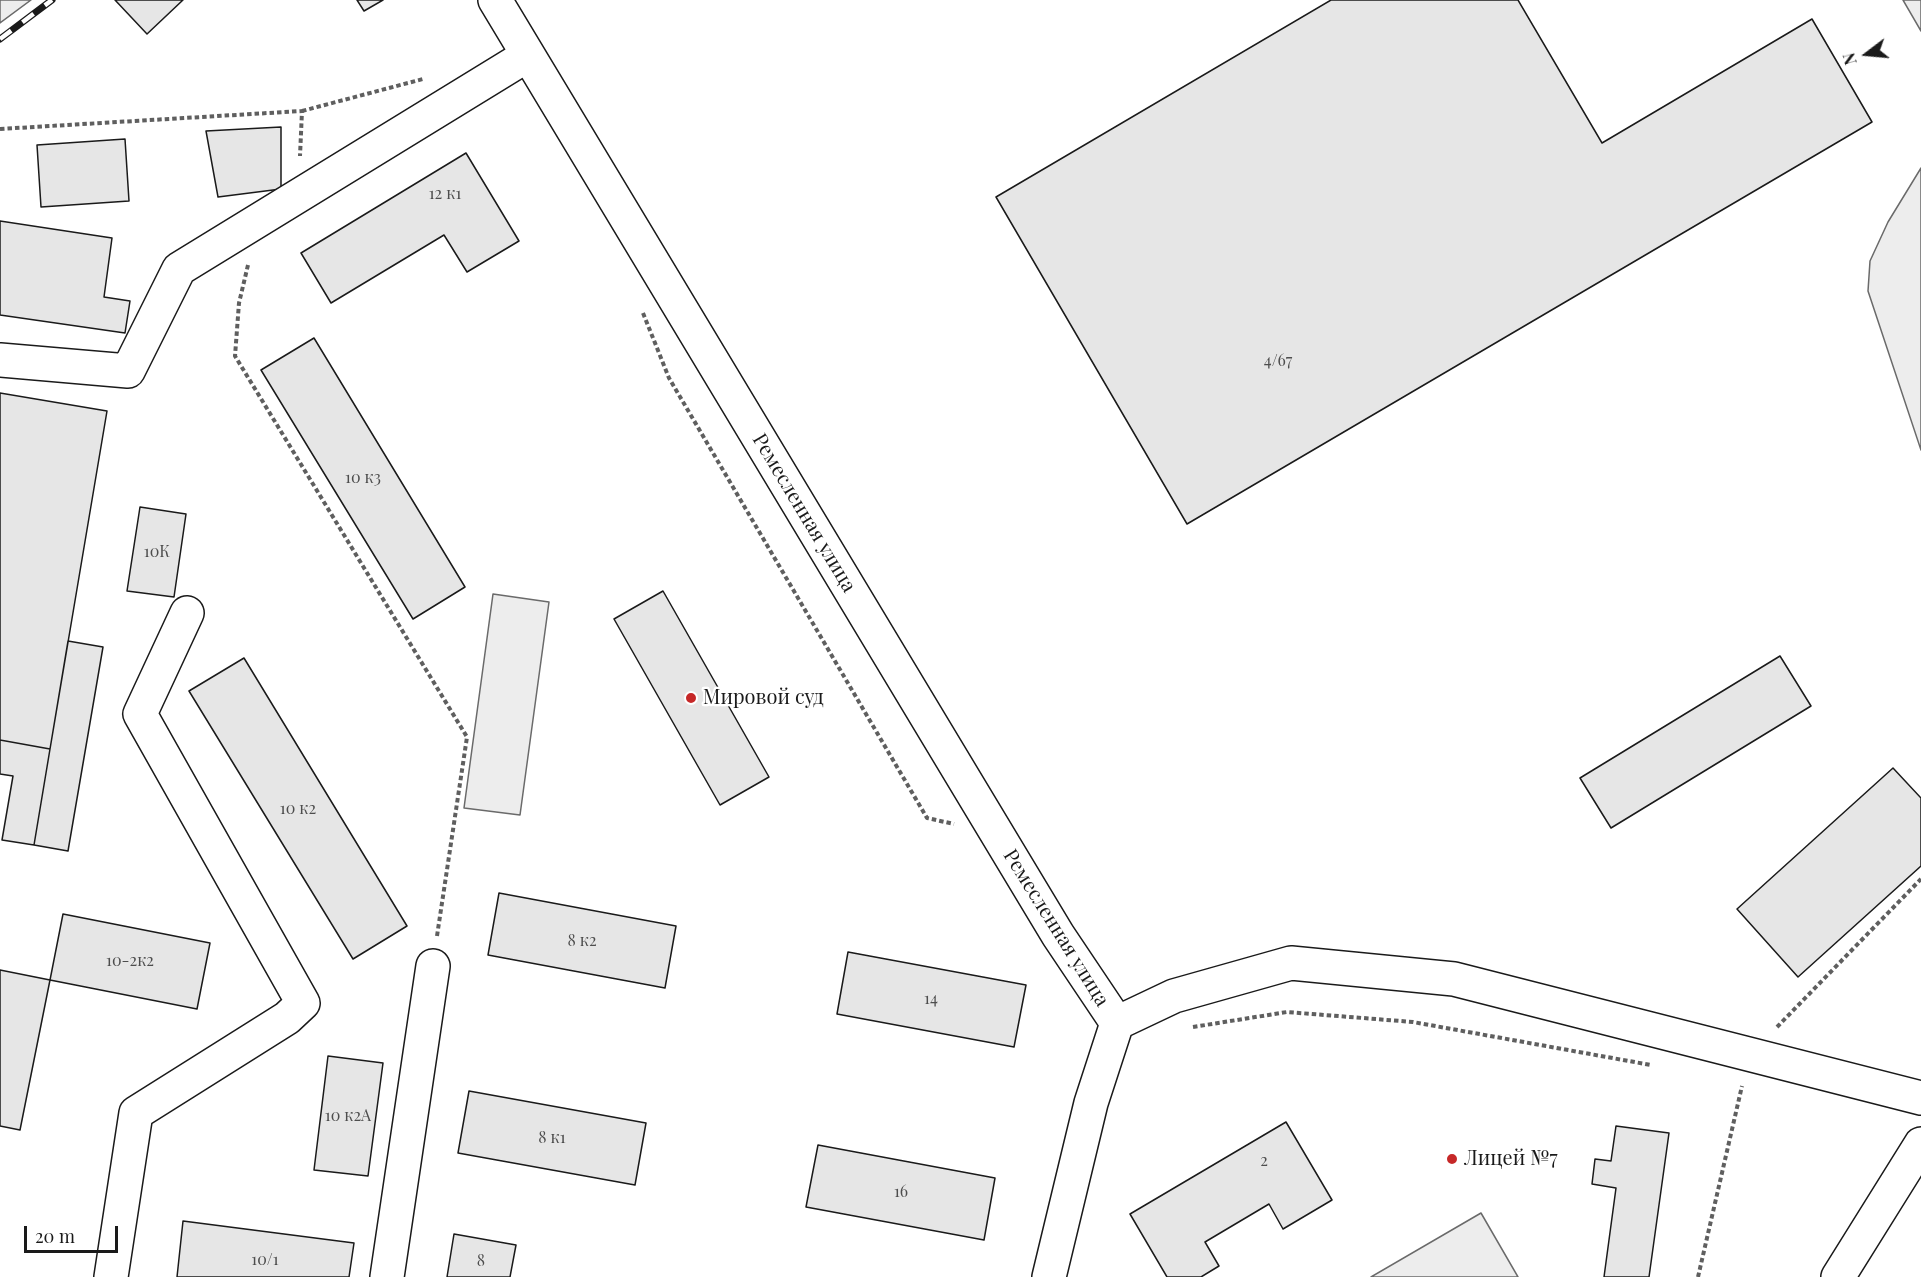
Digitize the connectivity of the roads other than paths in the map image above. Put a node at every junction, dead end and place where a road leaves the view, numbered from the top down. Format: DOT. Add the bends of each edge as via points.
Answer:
graph roads {
  1 [pos="495,0"];
  2 [pos="528,55"];
  3 [pos="0,360"];
  4 [pos="187,613"];
  5 [pos="433,966"];
  6 [pos="1117,1023"];
  7 [pos="1921,1098"];
  8 [pos="1921,1144"];
  9 [pos="111,1277"];
  10 [pos="387,1277"];
  11 [pos="1049,1277"];
  12 [pos="1838,1277"];
  1 -- 2 [label="street, Ремесленная улица"];
  2 -- 3 [label="street" via="179,269 128,371"];
  2 -- 6 [label="street, Ремесленная улица" via="1058,935"];
  4 -- 9 [label="street" via="140,714 303,1003 287,1018 136,1113"];
  5 -- 10 [label="street"];
  6 -- 7 [label="street" via="1174,996 1291,963 1454,979"];
  6 -- 11 [label="street" via="1090,1104"];
  8 -- 12 [label="street"];
}
